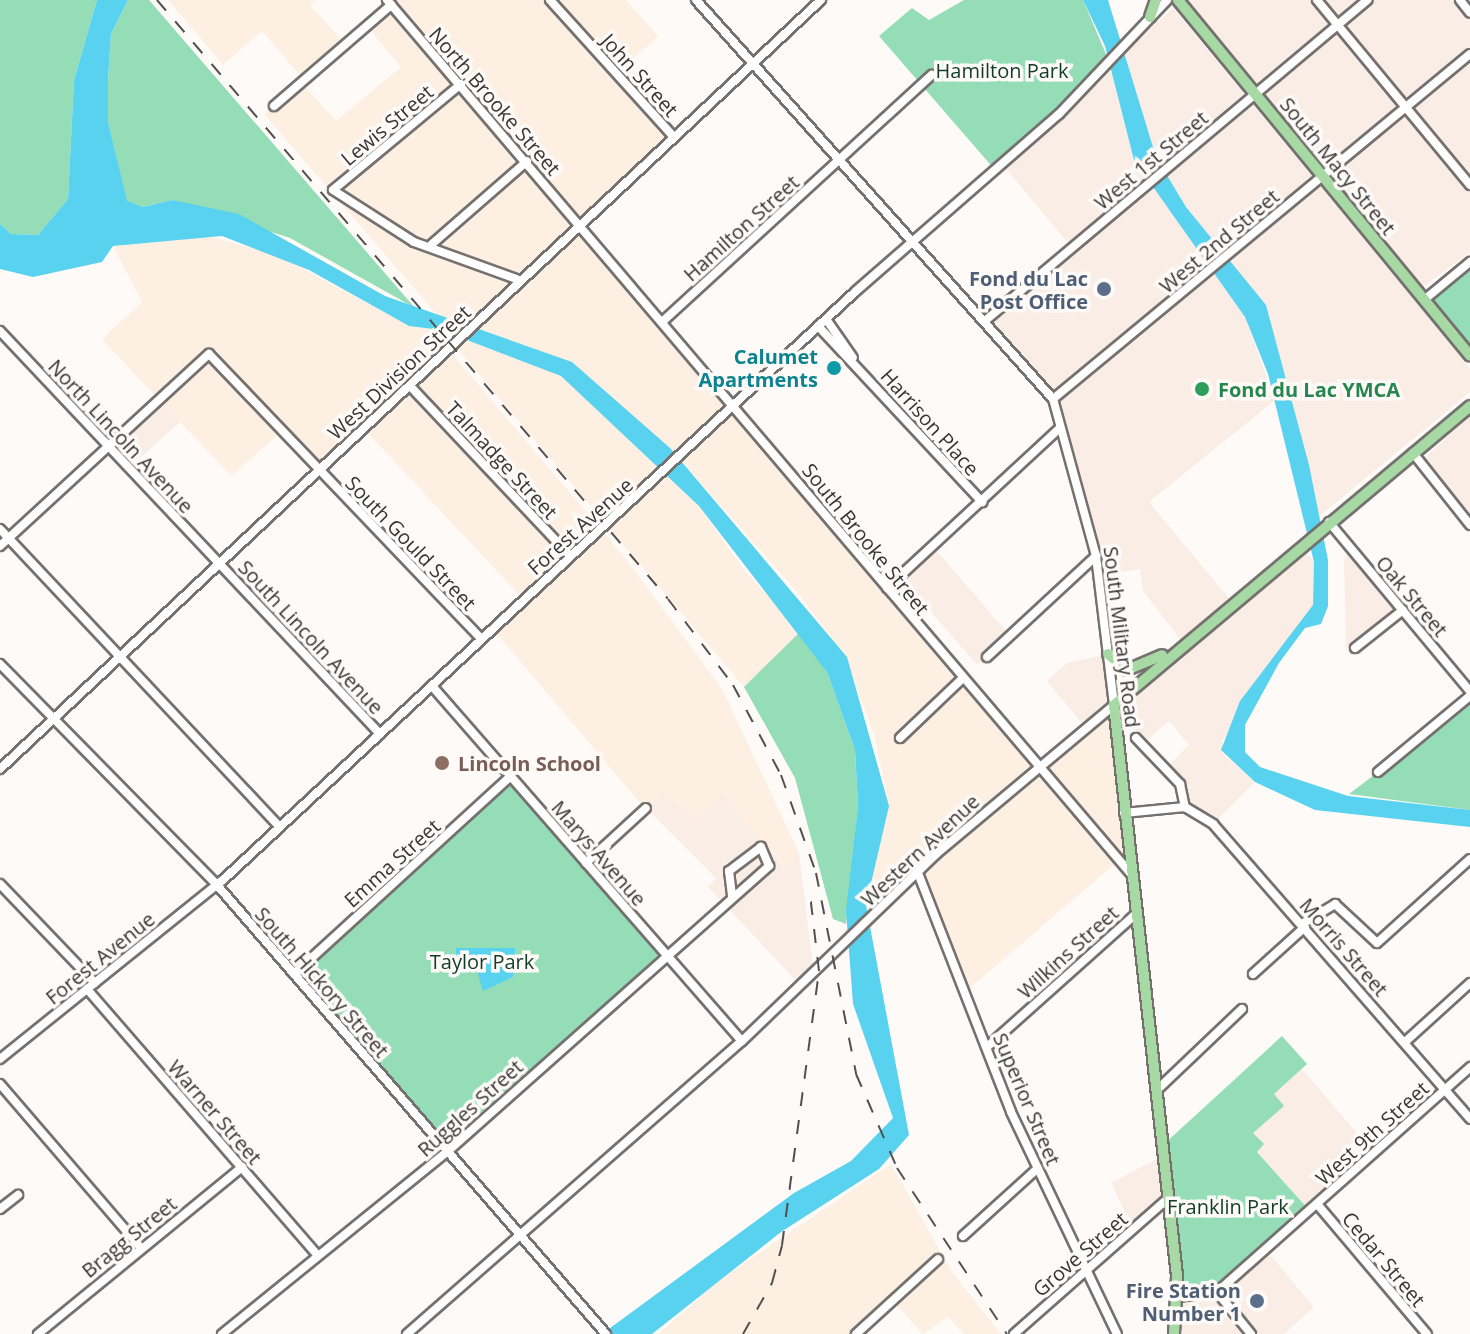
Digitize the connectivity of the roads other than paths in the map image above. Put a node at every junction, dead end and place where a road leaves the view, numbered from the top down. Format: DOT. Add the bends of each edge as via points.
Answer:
graph roads {
  1 [pos="550,0"];
  2 [pos="696,0"];
  3 [pos="821,0"];
  4 [pos="1156,0"];
  5 [pos="1167,0"];
  6 [pos="1178,0"];
  7 [pos="1317,0"];
  8 [pos="1367,0"];
  9 [pos="1460,0"];
  10 [pos="389,2"];
  11 [pos="1470,13"];
  12 [pos="1150,17"];
  13 [pos="1338,24"];
  14 [pos="1470,54"];
  15 [pos="753,61"];
  16 [pos="932,75"];
  17 [pos="461,84"];
  18 [pos="1255,93"];
  19 [pos="274,106"];
  20 [pos="1405,107"];
  21 [pos="673,136"];
  22 [pos="842,158"];
  23 [pos="527,161"];
  24 [pos="1322,175"];
  25 [pos="1470,185"];
  26 [pos="577,224"];
  27 [pos="914,239"];
  28 [pos="432,244"];
  29 [pos="1470,262"];
  30 [pos="516,279"];
  31 [pos="1424,300"];
  32 [pos="826,319"];
  33 [pos="986,320"];
  34 [pos="662,322"];
  35 [pos="818,326"];
  36 [pos="0,331"];
  37 [pos="1470,356"];
  38 [pos="855,362"];
  39 [pos="411,387"];
  40 [pos="1053,399"];
  41 [pos="734,406"];
  42 [pos="1470,406"];
  43 [pos="1060,428"];
  44 [pos="108,445"];
  45 [pos="1413,453"];
  46 [pos="318,468"];
  47 [pos="982,502"];
  48 [pos="1326,525"];
  49 [pos="1470,525"];
  50 [pos="0,529"];
  51 [pos="8,538"];
  52 [pos="0,546"];
  53 [pos="570,556"];
  54 [pos="1096,556"];
  55 [pos="219,563"];
  56 [pos="887,588"];
  57 [pos="1403,610"];
  58 [pos="481,639"];
  59 [pos="1188,639"];
  60 [pos="1355,648"];
  61 [pos="1108,654"];
  62 [pos="119,656"];
  63 [pos="987,657"];
  64 [pos="0,664"];
  65 [pos="962,679"];
  66 [pos="432,686"];
  67 [pos="1470,693"];
  68 [pos="1114,705"];
  69 [pos="53,719"];
  70 [pos="380,734"];
  71 [pos="900,738"];
  72 [pos="1136,738"];
  73 [pos="1039,767"];
  74 [pos="0,769"];
  75 [pos="1378,772"];
  76 [pos="511,776"];
  77 [pos="1185,807"];
  78 [pos="646,808"];
  79 [pos="1124,813"];
  80 [pos="280,827"];
  81 [pos="1470,859"];
  82 [pos="586,863"];
  83 [pos="918,873"];
  84 [pos="1131,874"];
  85 [pos="0,884"];
  86 [pos="217,885"];
  87 [pos="732,897"];
  88 [pos="1136,914"];
  89 [pos="1304,925"];
  90 [pos="664,953"];
  91 [pos="1253,973"];
  92 [pos="294,974"];
  93 [pos="1470,983"];
  94 [pos="91,986"];
  95 [pos="1243,1009"];
  96 [pos="742,1041"];
  97 [pos="1405,1042"];
  98 [pos="987,1047"];
  99 [pos="0,1059"];
  100 [pos="1470,1067"];
  101 [pos="0,1084"];
  102 [pos="1446,1088"];
  103 [pos="1158,1089"];
  104 [pos="1470,1119"];
  105 [pos="447,1152"];
  106 [pos="242,1167"];
  107 [pos="1038,1168"];
  108 [pos="18,1195"];
  109 [pos="1168,1198"];
  110 [pos="1317,1204"];
  111 [pos="0,1209"];
  112 [pos="963,1236"];
  113 [pos="523,1239"];
  114 [pos="141,1248"];
  115 [pos="318,1256"];
  116 [pos="938,1259"];
  117 [pos="1086,1269"];
  118 [pos="1217,1292"];
  119 [pos="1178,1297"];
  120 [pos="604,1331"];
  121 [pos="38,1334"];
  122 [pos="222,1334"];
  123 [pos="407,1334"];
  124 [pos="856,1334"];
  125 [pos="1014,1334"];
  126 [pos="1117,1334"];
  127 [pos="1174,1334"];
  128 [pos="1251,1334"];
  129 [pos="1427,1334"];
  1 -- 21 [label="street, John Street"];
  2 -- 15 [label="street, South Military Road"];
  3 -- 15 [label="street, West Division Street"];
  4 -- 12 [label="main road"];
  5 -- 12 [label="street, Forest Avenue"];
  6 -- 18 [label="main road, South Macy Street"];
  7 -- 13 [label="street"];
  8 -- 13 [label="street, West 1st Street"];
  9 -- 11 [label="street"];
  10 -- 17 [label="street, North Brooke Street"];
  10 -- 19 [label="street"];
  12 -- 27 [label="street, Forest Avenue" via="1059,114"];
  13 -- 18 [label="street, West 1st Street"];
  13 -- 20 [label="street"];
  14 -- 20 [label="street, West 2nd Street"];
  15 -- 21 [label="street, West Division Street"];
  15 -- 22 [label="street, South Military Road"];
  16 -- 22 [label="street, Hamilton Street"];
  17 -- 23 [label="street, North Brooke Street"];
  17 -- 28 [label="street, Lewis Street" via="333,190 348,206"];
  18 -- 24 [label="main road, South Macy Street"];
  18 -- 33 [label="street, West 1st Street"];
  20 -- 24 [label="street, West 2nd Street"];
  20 -- 25 [label="street"];
  21 -- 26 [label="street, West Division Street"];
  22 -- 27 [label="street, South Military Road"];
  22 -- 34 [label="street, Hamilton Street"];
  23 -- 26 [label="street, North Brooke Street"];
  23 -- 28 [label="street"];
  24 -- 31 [label="main road, South Macy Street"];
  24 -- 40 [label="street, West 2nd Street"];
  26 -- 30 [label="street, West Division Street"];
  26 -- 34 [label="street, South Brooke Street"];
  27 -- 32 [label="street, Forest Avenue"];
  27 -- 33 [label="street, South Military Road"];
  28 -- 30 [label="street"];
  29 -- 31 [label="street"];
  30 -- 39 [label="street, West Division Street"];
  31 -- 37 [label="main road, South Macy Street"];
  32 -- 35 [label="street, Forest Avenue"];
  32 -- 38 [label="street, Harrison Place"];
  33 -- 40 [label="street, South Military Road"];
  34 -- 41 [label="street, South Brooke Street"];
  35 -- 38 [label="street, Harrison Place"];
  35 -- 41 [label="street, Forest Avenue"];
  36 -- 44 [label="street, North Lincoln Avenue"];
  38 -- 47 [label="street, Harrison Place"];
  39 -- 46 [label="street, West Division Street"];
  39 -- 53 [label="street, Talmadge Street"];
  40 -- 43 [label="street, South Military Road"];
  41 -- 53 [label="street, Forest Avenue"];
  41 -- 56 [label="street, South Brooke Street"];
  42 -- 45 [label="main road, Western Avenue"];
  43 -- 47 [label="street"];
  43 -- 54 [label="street, South Military Road"];
  44 -- 46 [label="street, South Gould Street" via="209,354"];
  44 -- 51 [label="street"];
  44 -- 55 [label="street, North Lincoln Avenue"];
  45 -- 48 [label="main road, Western Avenue"];
  45 -- 49 [label="street"];
  46 -- 55 [label="street, West Division Street"];
  46 -- 58 [label="street, South Gould Street"];
  47 -- 56 [label="street"];
  48 -- 57 [label="street, Oak Street"];
  48 -- 59 [label="main road, Western Avenue"];
  50 -- 51 [label="street"];
  51 -- 52 [label="street"];
  51 -- 62 [label="street"];
  53 -- 58 [label="street, Forest Avenue"];
  54 -- 61 [label="street, South Military Road"];
  54 -- 63 [label="street"];
  55 -- 62 [label="street, West Division Street"];
  55 -- 70 [label="street, South Lincoln Avenue"];
  56 -- 65 [label="street, South Brooke Street"];
  57 -- 60 [label="street"];
  57 -- 67 [label="street, Oak Street"];
  58 -- 66 [label="street, Forest Avenue"];
  59 -- 61 [label="main road" via="1133,669"];
  59 -- 68 [label="main road, Western Avenue"];
  61 -- 68 [label="street, South Military Road"];
  62 -- 69 [label="street, West Division Street"];
  62 -- 80 [label="street"];
  64 -- 69 [label="street, South Hickory Street"];
  65 -- 71 [label="street"];
  65 -- 73 [label="street, South Brooke Street"];
  66 -- 70 [label="street, Forest Avenue"];
  66 -- 76 [label="street, Marys Avenue"];
  67 -- 75 [label="street"];
  68 -- 73 [label="street, Western Avenue"];
  68 -- 79 [label="main road, South Military Road"];
  69 -- 74 [label="street, West Division Street"];
  69 -- 86 [label="street, South Hickory Street"];
  70 -- 80 [label="street, Forest Avenue"];
  72 -- 77 [label="street, Morris Street" via="1180,784"];
  73 -- 83 [label="street, Western Avenue"];
  73 -- 84 [label="street, South Brooke Street"];
  76 -- 82 [label="street, Marys Avenue"];
  76 -- 92 [label="street, Emma Street"];
  77 -- 79 [label="street"];
  77 -- 89 [label="street, Morris Street" via="1222,834"];
  78 -- 82 [label="street"];
  79 -- 84 [label="main road, South Military Road"];
  80 -- 86 [label="street, Forest Avenue"];
  81 -- 89 [label="street" via="1377,943 1337,905 1322,906"];
  82 -- 90 [label="street, Marys Avenue"];
  83 -- 96 [label="street, Western Avenue"];
  83 -- 98 [label="street, Superior Street"];
  84 -- 88 [label="main road, South Military Road"];
  85 -- 94 [label="street, Warner Street"];
  86 -- 92 [label="street, South Hickory Street"];
  86 -- 94 [label="street, Forest Avenue"];
  87 -- 87 [label="street, Ruggles Street" via="772,863 761,847 729,871"];
  87 -- 90 [label="street, Ruggles Street"];
  88 -- 98 [label="street, Wilkins Street"];
  88 -- 103 [label="main road, South Military Road"];
  89 -- 91 [label="street"];
  89 -- 97 [label="street, Morris Street"];
  90 -- 96 [label="street, Marys Avenue"];
  90 -- 105 [label="street, Ruggles Street"];
  92 -- 105 [label="street, South Hickory Street"];
  93 -- 97 [label="street"];
  94 -- 99 [label="street, Forest Avenue"];
  94 -- 106 [label="street, Warner Street"];
  95 -- 103 [label="street"];
  96 -- 113 [label="street, Western Avenue"];
  97 -- 102 [label="street, Morris Street"];
  98 -- 107 [label="street, Superior Street"];
  100 -- 102 [label="street, West 9th Street"];
  101 -- 114 [label="street"];
  102 -- 104 [label="street, Morris Street"];
  102 -- 110 [label="street, West 9th Street"];
  103 -- 109 [label="main road, South Military Road"];
  105 -- 113 [label="street, South Hickory Street"];
  105 -- 115 [label="street, Ruggles Street"];
  106 -- 114 [label="street, Bragg Street"];
  106 -- 115 [label="street, Warner Street"];
  107 -- 112 [label="street"];
  107 -- 117 [label="street, Superior Street"];
  108 -- 111 [label="street"];
  109 -- 117 [label="street, Grove Street"];
  109 -- 119 [label="main road, South Military Road"];
  110 -- 118 [label="street, West 9th Street"];
  110 -- 129 [label="street, Cedar Street"];
  113 -- 120 [label="street, South Hickory Street"];
  113 -- 123 [label="street, Western Avenue"];
  114 -- 121 [label="street, Bragg Street"];
  115 -- 122 [label="street, Ruggles Street"];
  116 -- 124 [label="street"];
  117 -- 125 [label="street, Grove Street"];
  117 -- 126 [label="street, Superior Street"];
  118 -- 119 [label="street"];
  118 -- 128 [label="street"];
  119 -- 127 [label="main road, South Military Road"];
}
